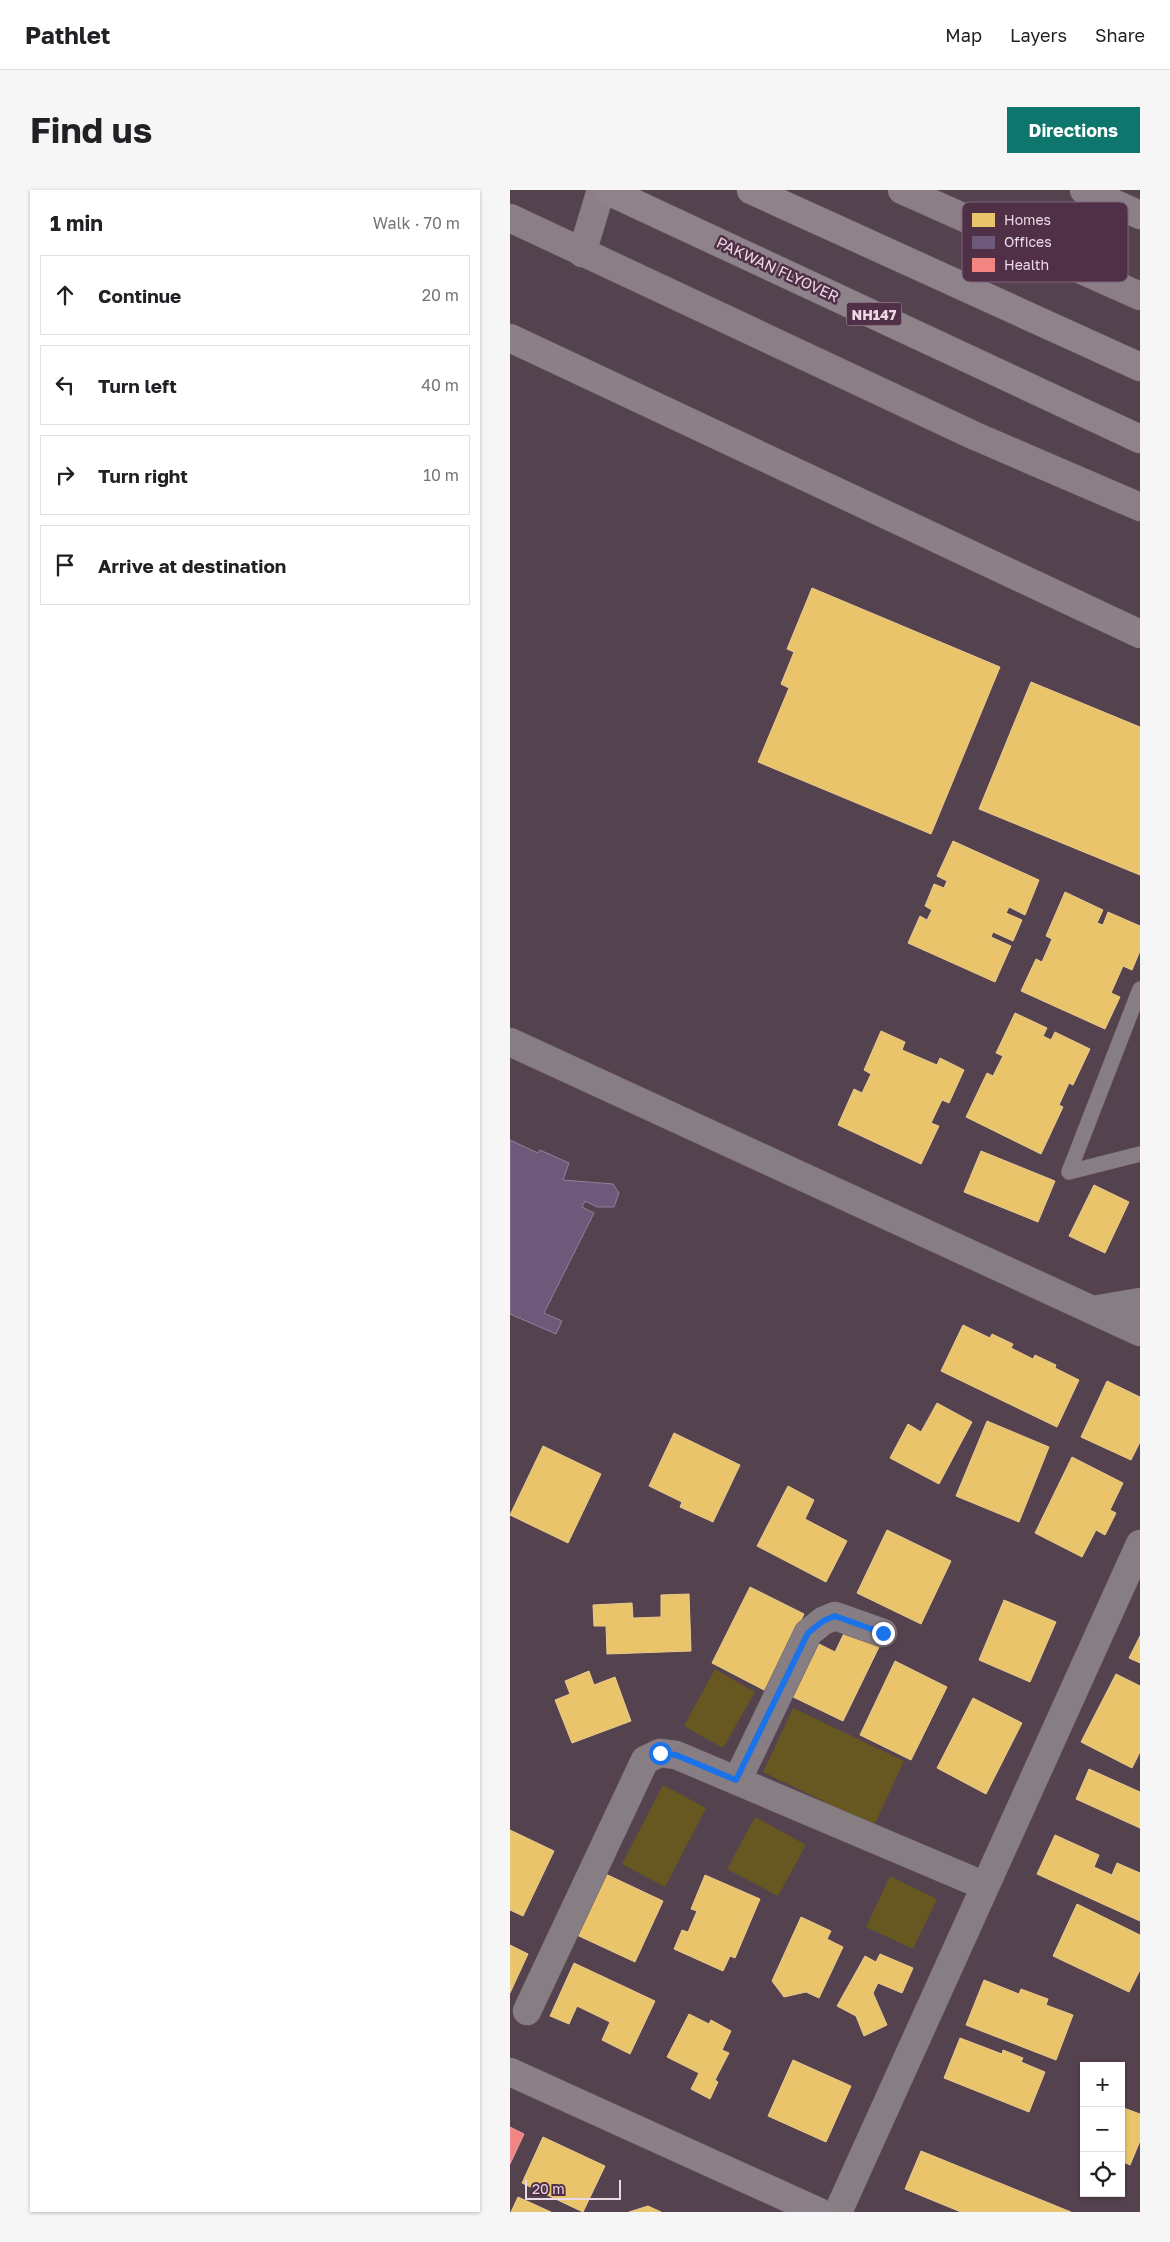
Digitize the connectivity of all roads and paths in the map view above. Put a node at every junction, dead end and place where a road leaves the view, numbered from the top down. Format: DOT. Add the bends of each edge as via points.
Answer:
graph roads {
  1 [pos="601,190"];
  2 [pos="606,190"];
  3 [pos="751,190"];
  4 [pos="902,190"];
  5 [pos="1084,190"];
  6 [pos="1111,202"];
  7 [pos="1128,210"];
  8 [pos="1140,215"];
  9 [pos="962,216"];
  10 [pos="510,218"];
  11 [pos="582,253"];
  12 [pos="1111,282"];
  13 [pos="1140,295"];
  14 [pos="510,338"];
  15 [pos="1140,367"];
  16 [pos="1140,438"];
  17 [pos="1140,507"];
  18 [pos="1140,634"];
  19 [pos="1140,989"];
  20 [pos="510,1042"];
  21 [pos="1140,1154"];
  22 [pos="1140,1302"];
  23 [pos="1092,1310"];
  24 [pos="1140,1332"];
  25 [pos="1140,1544"];
  26 [pos="883,1633"];
  27 [pos="736,1780"];
  28 [pos="985,1886"];
  29 [pos="527,2011"];
  30 [pos="510,2072"];
  31 [pos="819,2212"];
  32 [pos="838,2212"];
  1 -- 11 [label="main road"];
  2 -- 16 [label="highway, PAKWAN FLYOVER / NH147"];
  3 -- 15 [label="highway"];
  4 -- 9 [label="main road"];
  5 -- 6 [label="street"];
  7 -- 8 [label="street"];
  10 -- 11 [label="main road"];
  11 -- 17 [label="main road" via="975,436"];
  12 -- 13 [label="main road"];
  14 -- 18 [label="street"];
  19 -- 21 [label="lane" via="1069,1172"];
  20 -- 23 [label="street"];
  22 -- 23 [label="street"];
  23 -- 24 [label="street"];
  25 -- 28 [label="street"];
  26 -- 27 [label="street" via="835,1616 808,1633"];
  27 -- 28 [label="street"];
  27 -- 29 [label="street" via="676,1755 660,1753 645,1760"];
  28 -- 32 [label="street"];
  30 -- 31 [label="street"];
}
